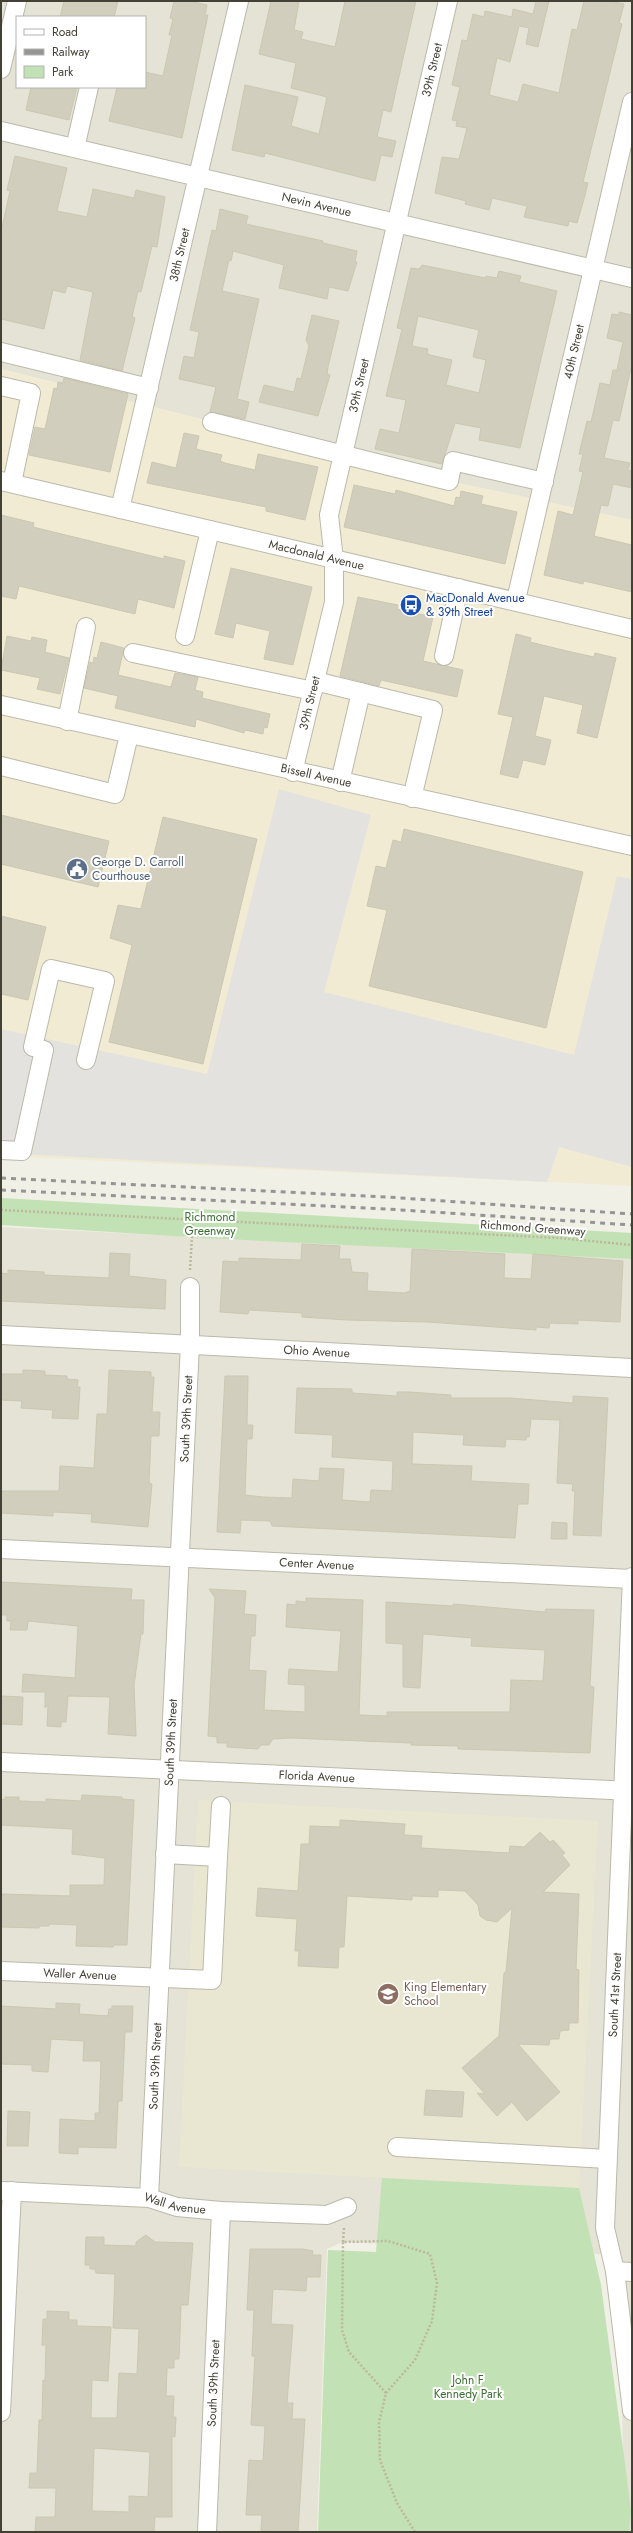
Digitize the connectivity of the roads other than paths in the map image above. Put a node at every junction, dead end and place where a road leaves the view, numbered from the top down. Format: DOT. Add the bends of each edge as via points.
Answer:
graph roads {
  1 [pos="17,1"];
  2 [pos="239,1"];
  3 [pos="448,1"];
  4 [pos="1,70"];
  5 [pos="89,88"];
  6 [pos="632,102"];
  7 [pos="1,130"];
  8 [pos="75,148"];
  9 [pos="199,176"];
  10 [pos="397,223"];
  11 [pos="593,269"];
  12 [pos="632,278"];
  13 [pos="1,352"];
  14 [pos="1,386"];
  15 [pos="149,388"];
  16 [pos="212,422"];
  17 [pos="343,454"];
  18 [pos="6,482"];
  19 [pos="544,482"];
  20 [pos="120,509"];
  21 [pos="210,530"];
  22 [pos="334,560"];
  23 [pos="459,588"];
  24 [pos="516,600"];
  25 [pos="86,627"];
  26 [pos="632,629"];
  27 [pos="185,636"];
  28 [pos="133,654"];
  29 [pos="444,656"];
  30 [pos="314,686"];
  31 [pos="361,692"];
  32 [pos="1,705"];
  33 [pos="67,720"];
  34 [pos="129,735"];
  35 [pos="1,766"];
  36 [pos="293,772"];
  37 [pos="340,782"];
  38 [pos="412,798"];
  39 [pos="632,846"];
  40 [pos="86,1060"];
  41 [pos="1,1150"];
  42 [pos="190,1287"];
  43 [pos="1,1335"];
  44 [pos="190,1344"];
  45 [pos="632,1368"];
  46 [pos="1,1549"];
  47 [pos="180,1557"];
  48 [pos="632,1578"];
  49 [pos="1,1762"];
  50 [pos="169,1769"];
  51 [pos="628,1791"];
  52 [pos="220,1806"];
  53 [pos="165,1854"];
  54 [pos="218,1857"];
  55 [pos="1,1971"];
  56 [pos="158,1979"];
  57 [pos="397,2147"];
  58 [pos="607,2159"];
  59 [pos="7,2191"];
  60 [pos="149,2198"];
  61 [pos="347,2207"];
  62 [pos="221,2211"];
  63 [pos="623,2272"];
  64 [pos="1,2412"];
  65 [pos="632,2412"];
  66 [pos="207,2532"];
  1 -- 4 [label="street"];
  2 -- 9 [label="street, 38th Street"];
  3 -- 10 [label="street, 39th Street"];
  5 -- 8 [label="street"];
  6 -- 11 [label="street, 40th Street"];
  7 -- 8 [label="street, Nevin Avenue"];
  8 -- 9 [label="street, Nevin Avenue"];
  9 -- 10 [label="street, Nevin Avenue"];
  9 -- 15 [label="street, 38th Street"];
  10 -- 11 [label="street, Nevin Avenue"];
  10 -- 17 [label="street, 39th Street"];
  11 -- 12 [label="street, Nevin Avenue"];
  11 -- 19 [label="street, 40th Street"];
  13 -- 15 [label="street"];
  14 -- 18 [label="street" via="31,393"];
  15 -- 20 [label="street, 38th Street"];
  16 -- 17 [label="street"];
  17 -- 19 [label="street" via="450,481 453,461"];
  17 -- 22 [label="street, 39th Street" via="329,514"];
  18 -- 20 [label="street, Macdonald Avenue"];
  19 -- 24 [label="street, 40th Street"];
  20 -- 21 [label="street, Macdonald Avenue"];
  21 -- 22 [label="street, Macdonald Avenue"];
  21 -- 27 [label="street"];
  22 -- 23 [label="street, Macdonald Avenue"];
  22 -- 30 [label="street, 39th Street" via="334,602"];
  23 -- 24 [label="street, Macdonald Avenue"];
  23 -- 29 [label="street"];
  24 -- 26 [label="street, Macdonald Avenue"];
  25 -- 33 [label="street"];
  28 -- 30 [label="street"];
  30 -- 31 [label="street"];
  30 -- 36 [label="street, 39th Street"];
  31 -- 37 [label="street"];
  31 -- 38 [label="street" via="433,710"];
  32 -- 33 [label="street, Bissell Avenue"];
  33 -- 34 [label="street, Bissell Avenue"];
  34 -- 35 [label="street" via="114,794"];
  34 -- 36 [label="street, Bissell Avenue"];
  36 -- 37 [label="street, Bissell Avenue"];
  37 -- 38 [label="street, Bissell Avenue"];
  38 -- 39 [label="street, Bissell Avenue"];
  40 -- 41 [label="street" via="105,981 51,969 22,1151"];
  42 -- 44 [label="street, South 39th Street"];
  43 -- 44 [label="street, Ohio Avenue"];
  44 -- 45 [label="street, Ohio Avenue"];
  44 -- 47 [label="street, South 39th Street"];
  46 -- 47 [label="street, Center Avenue"];
  47 -- 48 [label="street, Center Avenue"];
  47 -- 50 [label="street, South 39th Street"];
  48 -- 51 [label="street, South 41st Street"];
  49 -- 50 [label="street, Florida Avenue"];
  50 -- 51 [label="street, Florida Avenue"];
  50 -- 53 [label="street, South 39th Street"];
  51 -- 58 [label="street, South 41st Street"];
  52 -- 54 [label="street"];
  53 -- 54 [label="street"];
  53 -- 56 [label="street, South 39th Street"];
  54 -- 56 [label="street, Waller Avenue" via="212,1980"];
  55 -- 56 [label="street, Waller Avenue"];
  56 -- 60 [label="street, South 39th Street"];
  57 -- 58 [label="street"];
  58 -- 63 [label="street, South 41st Street" via="605,2228"];
  59 -- 60 [label="street, Wall Avenue"];
  59 -- 64 [label="street"];
  60 -- 62 [label="street, Wall Avenue" via="177,2208"];
  61 -- 62 [label="street, Wall Avenue" via="327,2215"];
  62 -- 66 [label="street, South 39th Street"];
  63 -- 65 [label="street, South 41st Street"];
}
